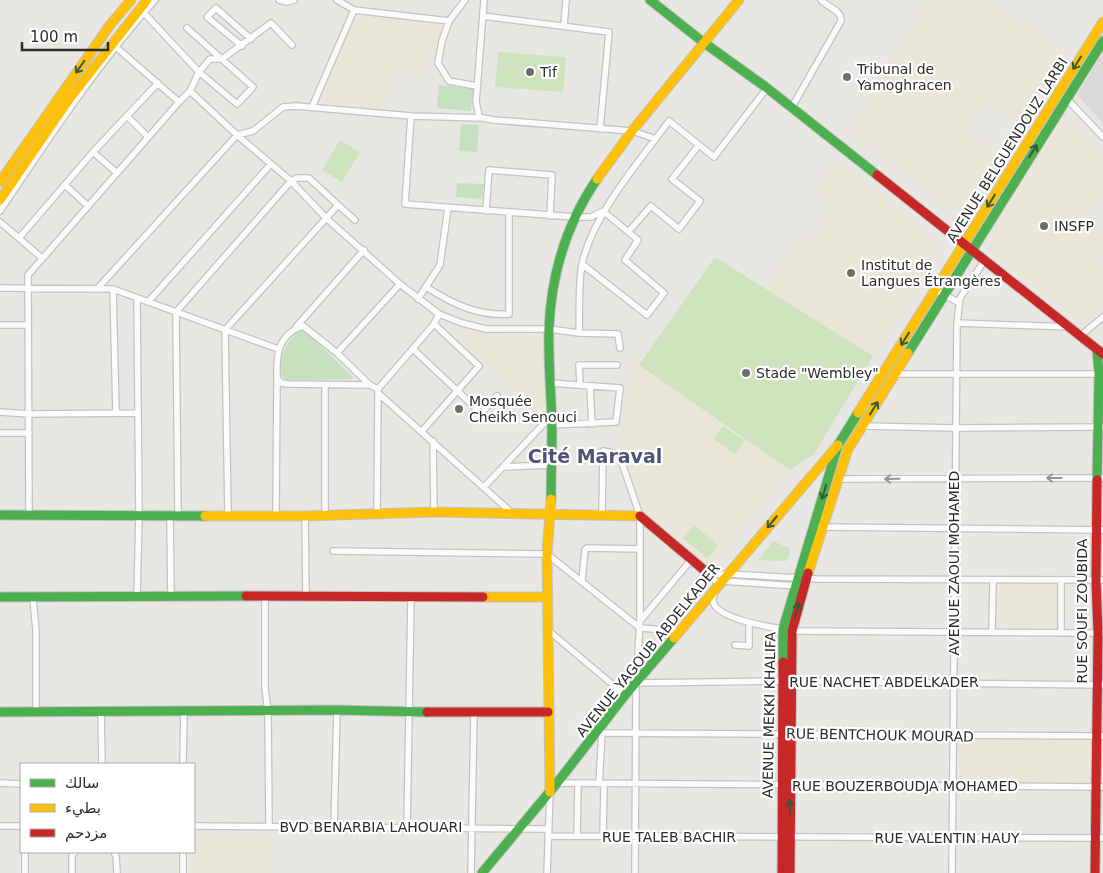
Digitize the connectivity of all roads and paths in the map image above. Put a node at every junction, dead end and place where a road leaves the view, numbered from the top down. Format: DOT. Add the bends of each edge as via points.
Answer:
graph roads {
  1 [pos="131,0"];
  2 [pos="147,0"];
  3 [pos="155,0"];
  4 [pos="279,0"];
  5 [pos="294,0"];
  6 [pos="301,0"];
  7 [pos="337,0"];
  8 [pos="465,0"];
  9 [pos="484,0"];
  10 [pos="566,0"];
  11 [pos="650,0"];
  12 [pos="739,0"];
  13 [pos="821,0"];
  14 [pos="354,10"];
  15 [pos="144,13"];
  16 [pos="482,16"];
  17 [pos="449,20"];
  18 [pos="1103,22"];
  19 [pos="564,26"];
  20 [pos="187,28"];
  21 [pos="251,39"];
  22 [pos="1103,41"];
  23 [pos="704,42"];
  24 [pos="292,44"];
  25 [pos="242,46"];
  26 [pos="116,47"];
  27 [pos="222,59"];
  28 [pos="199,72"];
  29 [pos="158,82"];
  30 [pos="477,86"];
  31 [pos="767,88"];
  32 [pos="190,91"];
  33 [pos="1066,98"];
  34 [pos="180,102"];
  35 [pos="312,107"];
  36 [pos="792,107"];
  37 [pos="127,116"];
  38 [pos="410,116"];
  39 [pos="483,118"];
  40 [pos="600,128"];
  41 [pos="632,131"];
  42 [pos="237,135"];
  43 [pos="148,137"];
  44 [pos="1103,137"];
  45 [pos="656,139"];
  46 [pos="699,145"];
  47 [pos="93,152"];
  48 [pos="270,165"];
  49 [pos="117,173"];
  50 [pos="291,181"];
  51 [pos="0,182"];
  52 [pos="65,185"];
  53 [pos="0,200"];
  54 [pos="338,205"];
  55 [pos="88,206"];
  56 [pos="448,208"];
  57 [pos="0,211"];
  58 [pos="486,211"];
  59 [pos="603,211"];
  60 [pos="509,213"];
  61 [pos="550,216"];
  62 [pos="575,217"];
  63 [pos="326,218"];
  64 [pos="356,220"];
  65 [pos="0,222"];
  66 [pos="629,232"];
  67 [pos="19,238"];
  68 [pos="964,245"];
  69 [pos="364,250"];
  70 [pos="971,251"];
  71 [pos="42,258"];
  72 [pos="984,261"];
  73 [pos="582,264"];
  74 [pos="400,284"];
  75 [pos="426,287"];
  76 [pos="0,288"];
  77 [pos="28,288"];
  78 [pos="97,289"];
  79 [pos="113,289"];
  80 [pos="935,290"];
  81 [pos="944,295"];
  82 [pos="137,298"];
  83 [pos="418,299"];
  84 [pos="148,302"];
  85 [pos="958,302"];
  86 [pos="176,312"];
  87 [pos="439,314"];
  88 [pos="1103,317"];
  89 [pos="957,323"];
  90 [pos="434,324"];
  91 [pos="0,325"];
  92 [pos="28,325"];
  93 [pos="1069,327"];
  94 [pos="294,329"];
  95 [pos="549,329"];
  96 [pos="225,330"];
  97 [pos="579,333"];
  98 [pos="1080,336"];
  99 [pos="620,348"];
  100 [pos="278,349"];
  101 [pos="413,349"];
  102 [pos="1100,352"];
  103 [pos="337,353"];
  104 [pos="617,365"];
  105 [pos="896,374"];
  106 [pos="956,374"];
  107 [pos="1099,374"];
  108 [pos="277,378"];
  109 [pos="552,383"];
  110 [pos="325,385"];
  111 [pos="370,385"];
  112 [pos="580,385"];
  113 [pos="590,387"];
  114 [pos="378,391"];
  115 [pos="457,392"];
  116 [pos="497,396"];
  117 [pos="0,412"];
  118 [pos="116,413"];
  119 [pos="138,413"];
  120 [pos="29,414"];
  121 [pos="552,414"];
  122 [pos="592,424"];
  123 [pos="552,425"];
  124 [pos="862,426"];
  125 [pos="1101,427"];
  126 [pos="956,428"];
  127 [pos="422,431"];
  128 [pos="29,433"];
  129 [pos="0,434"];
  130 [pos="433,441"];
  131 [pos="838,445"];
  132 [pos="551,465"];
  133 [pos="503,467"];
  134 [pos="1101,476"];
  135 [pos="954,478"];
  136 [pos="838,480"];
  137 [pos="484,487"];
  138 [pos="434,512"];
  139 [pos="377,513"];
  140 [pos="512,513"];
  141 [pos="0,514"];
  142 [pos="550,514"];
  143 [pos="29,515"];
  144 [pos="139,515"];
  145 [pos="174,515"];
  146 [pos="228,515"];
  147 [pos="276,515"];
  148 [pos="325,515"];
  149 [pos="602,515"];
  150 [pos="305,516"];
  151 [pos="640,516"];
  152 [pos="813,526"];
  153 [pos="823,527"];
  154 [pos="954,529"];
  155 [pos="1100,530"];
  156 [pos="640,549"];
  157 [pos="333,551"];
  158 [pos="547,554"];
  159 [pos="691,560"];
  160 [pos="728,574"];
  161 [pos="710,576"];
  162 [pos="954,580"];
  163 [pos="993,580"];
  164 [pos="1061,580"];
  165 [pos="1099,580"];
  166 [pos="582,581"];
  167 [pos="804,582"];
  168 [pos="720,583"];
  169 [pos="171,596"];
  170 [pos="306,596"];
  171 [pos="137,597"];
  172 [pos="265,597"];
  173 [pos="548,597"];
  174 [pos="0,598"];
  175 [pos="33,598"];
  176 [pos="411,598"];
  177 [pos="749,623"];
  178 [pos="640,624"];
  179 [pos="549,630"];
  180 [pos="788,630"];
  181 [pos="954,631"];
  182 [pos="681,632"];
  183 [pos="992,632"];
  184 [pos="1061,633"];
  185 [pos="1100,633"];
  186 [pos="735,645"];
  187 [pos="787,682"];
  188 [pos="636,683"];
  189 [pos="954,683"];
  190 [pos="1100,684"];
  191 [pos="626,695"];
  192 [pos="268,710"];
  193 [pos="337,710"];
  194 [pos="410,710"];
  195 [pos="184,711"];
  196 [pos="0,712"];
  197 [pos="101,712"];
  198 [pos="474,712"];
  199 [pos="548,712"];
  200 [pos="36,713"];
  201 [pos="599,733"];
  202 [pos="636,733"];
  203 [pos="787,734"];
  204 [pos="952,736"];
  205 [pos="1099,736"];
  206 [pos="102,763"];
  207 [pos="183,763"];
  208 [pos="0,783"];
  209 [pos="557,783"];
  210 [pos="20,784"];
  211 [pos="578,784"];
  212 [pos="601,784"];
  213 [pos="635,785"];
  214 [pos="786,786"];
  215 [pos="953,787"];
  216 [pos="1099,787"];
  217 [pos="550,792"];
  218 [pos="0,826"];
  219 [pos="20,826"];
  220 [pos="195,826"];
  221 [pos="269,827"];
  222 [pos="334,827"];
  223 [pos="473,827"];
  224 [pos="408,828"];
  225 [pos="521,828"];
  226 [pos="548,829"];
  227 [pos="548,836"];
  228 [pos="577,836"];
  229 [pos="603,837"];
  230 [pos="634,837"];
  231 [pos="786,837"];
  232 [pos="952,838"];
  233 [pos="1099,838"];
  234 [pos="25,853"];
  235 [pos="75,853"];
  236 [pos="114,853"];
  237 [pos="183,853"];
  238 [pos="25,873"];
  239 [pos="72,873"];
  240 [pos="117,873"];
  241 [pos="183,873"];
  242 [pos="471,873"];
  243 [pos="482,873"];
  244 [pos="547,873"];
  245 [pos="635,873"];
  246 [pos="782,873"];
  247 [pos="790,873"];
  248 [pos="952,873"];
  249 [pos="1095,873"];
  1 -- 51 [label="main road, one-way"];
  2 -- 53 [label="main road" via="114,38"];
  3 -- 15 [label="street"];
  4 -- 5 [label="street"];
  5 -- 6 [label="street"];
  7 -- 14 [label="street"];
  8 -- 17 [label="street"];
  9 -- 16 [label="street"];
  10 -- 19 [label="street"];
  11 -- 23 [label="main road"];
  12 -- 23 [label="main road"];
  13 -- 36 [label="street" via="839,13 840,21"];
  14 -- 17 [label="street"];
  14 -- 35 [label="street"];
  15 -- 26 [label="street"];
  15 -- 28 [label="street"];
  16 -- 19 [label="street"];
  16 -- 30 [label="street"];
  17 -- 30 [label="street" via="438,63 449,81"];
  18 -- 68 [label="main road, AVENUE BELGUENDOUZ LARBI, one-way"];
  19 -- 40 [label="street" via="609,32"];
  20 -- 27 [label="street"];
  21 -- 24 [label="street" via="271,23"];
  21 -- 25 [label="street"];
  21 -- 25 [label="street" via="216,8 207,17"];
  22 -- 33 [label="main road, AVENUE MEKKI KHALIFA"];
  23 -- 31 [label="main road"];
  23 -- 41 [label="main road"];
  25 -- 27 [label="street"];
  26 -- 29 [label="street"];
  26 -- 57 [label="street"];
  27 -- 28 [label="street" via="210,59"];
  27 -- 28 [label="street" via="253,87 237,104"];
  28 -- 32 [label="street"];
  29 -- 34 [label="street"];
  29 -- 37 [label="street"];
  30 -- 39 [label="street" via="476,102 479,116"];
  31 -- 36 [label="main road"];
  31 -- 46 [label="street" via="714,157"];
  32 -- 34 [label="street"];
  32 -- 42 [label="street"];
  33 -- 44 [label="street"];
  70 -- 33 [label="main road, AVENUE MEKKI KHALIFA, one-way"];
  34 -- 43 [label="street"];
  35 -- 38 [label="street"];
  35 -- 42 [label="street" via="283,107 253,131"];
  36 -- 68 [label="main road"];
  37 -- 43 [label="street"];
  37 -- 47 [label="street"];
  38 -- 39 [label="street"];
  38 -- 56 [label="street" via="405,204"];
  39 -- 40 [label="street"];
  40 -- 41 [label="street"];
  41 -- 45 [label="street"];
  41 -- 62 [label="main road" via="587,194"];
  42 -- 48 [label="street"];
  42 -- 78 [label="street"];
  43 -- 49 [label="street"];
  45 -- 46 [label="street" via="669,121"];
  45 -- 59 [label="street"];
  46 -- 66 [label="street" via="672,179 700,201 679,229 651,206"];
  47 -- 49 [label="street"];
  47 -- 52 [label="street"];
  48 -- 50 [label="street"];
  48 -- 84 [label="street"];
  49 -- 55 [label="street"];
  50 -- 54 [label="street" via="309,178"];
  50 -- 63 [label="street"];
  50 -- 86 [label="street"];
  52 -- 55 [label="street"];
  52 -- 67 [label="street"];
  54 -- 63 [label="street"];
  54 -- 64 [label="street"];
  55 -- 71 [label="street"];
  56 -- 58 [label="street"];
  56 -- 75 [label="street" via="440,265"];
  58 -- 60 [label="street"];
  58 -- 61 [label="street" via="489,170 552,175"];
  59 -- 62 [label="street" via="591,217"];
  59 -- 66 [label="street"];
  59 -- 73 [label="street"];
  60 -- 61 [label="street"];
  60 -- 75 [label="street" via="509,314 494,315 463,308"];
  61 -- 62 [label="street"];
  62 -- 95 [label="main road" via="559,260"];
  63 -- 69 [label="street"];
  63 -- 96 [label="street"];
  65 -- 67 [label="street"];
  66 -- 73 [label="street" via="638,240 625,260 664,293 648,315"];
  67 -- 71 [label="street"];
  68 -- 70 [label="main road"];
  68 -- 80 [label="main road, AVENUE BELGUENDOUZ LARBI"];
  69 -- 74 [label="street"];
  69 -- 94 [label="street"];
  70 -- 72 [label="main road"];
  70 -- 81 [label="main road, AVENUE MEKKI KHALIFA"];
  71 -- 77 [label="street" via="28,275"];
  72 -- 85 [label="street, AVENUE ZAOUI MOHAMED"];
  72 -- 93 [label="main road"];
  73 -- 97 [label="street"];
  74 -- 83 [label="street"];
  74 -- 103 [label="street"];
  75 -- 83 [label="street"];
  76 -- 77 [label="street"];
  77 -- 78 [label="street"];
  77 -- 92 [label="street"];
  78 -- 79 [label="street"];
  79 -- 82 [label="street"];
  79 -- 118 [label="street"];
  80 -- 81 [label="street"];
  80 -- 131 [label="main road, AVENUE BELGUENDOUZ LARBI, one-way"];
  81 -- 85 [label="street"];
  81 -- 105 [label="main road, AVENUE MEKKI KHALIFA"];
  82 -- 84 [label="street"];
  82 -- 119 [label="street"];
  83 -- 87 [label="street"];
  84 -- 86 [label="street"];
  85 -- 89 [label="street, AVENUE ZAOUI MOHAMED"];
  86 -- 96 [label="street"];
  86 -- 145 [label="street"];
  87 -- 90 [label="street"];
  87 -- 95 [label="street" via="486,329"];
  88 -- 98 [label="street"];
  89 -- 93 [label="street"];
  89 -- 106 [label="street, AVENUE ZAOUI MOHAMED"];
  90 -- 101 [label="street"];
  90 -- 115 [label="street" via="479,366"];
  91 -- 92 [label="street"];
  92 -- 120 [label="street"];
  93 -- 98 [label="main road"];
  94 -- 100 [label="street"];
  94 -- 103 [label="street" via="308,328"];
  95 -- 97 [label="street"];
  95 -- 109 [label="main road"];
  96 -- 100 [label="street"];
  96 -- 146 [label="street"];
  97 -- 99 [label="street" via="618,334"];
  98 -- 102 [label="main road"];
  100 -- 108 [label="street"];
  101 -- 114 [label="street"];
  101 -- 115 [label="street"];
  102 -- 107 [label="main road, RUE SOUFI ZOUBIDA"];
  103 -- 111 [label="street"];
  104 -- 112 [label="street" via="579,365"];
  105 -- 106 [label="street"];
  124 -- 105 [label="main road, AVENUE MEKKI KHALIFA, one-way"];
  106 -- 107 [label="street"];
  106 -- 126 [label="street, AVENUE ZAOUI MOHAMED"];
  107 -- 125 [label="main road, RUE SOUFI ZOUBIDA"];
  108 -- 110 [label="street" via="288,384"];
  108 -- 147 [label="street"];
  109 -- 112 [label="street"];
  109 -- 121 [label="main road"];
  110 -- 111 [label="street"];
  110 -- 148 [label="street"];
  111 -- 114 [label="street"];
  112 -- 113 [label="street"];
  113 -- 122 [label="street"];
  113 -- 122 [label="street" via="620,388 616,422"];
  114 -- 127 [label="street"];
  114 -- 139 [label="street"];
  115 -- 116 [label="street" via="482,413"];
  115 -- 127 [label="street"];
  117 -- 120 [label="street"];
  118 -- 119 [label="street"];
  118 -- 120 [label="street"];
  119 -- 144 [label="street"];
  120 -- 128 [label="street"];
  121 -- 123 [label="main road"];
  121 -- 133 [label="street"];
  122 -- 123 [label="street"];
  123 -- 132 [label="main road"];
  124 -- 126 [label="street"];
  124 -- 136 [label="main road, AVENUE MEKKI KHALIFA" via="848,449"];
  125 -- 126 [label="street"];
  125 -- 134 [label="main road, RUE SOUFI ZOUBIDA"];
  126 -- 135 [label="street, AVENUE ZAOUI MOHAMED"];
  127 -- 130 [label="street"];
  128 -- 129 [label="street"];
  128 -- 143 [label="street"];
  130 -- 137 [label="street"];
  130 -- 138 [label="street"];
  131 -- 152 [label="main road, AVENUE MEKKI KHALIFA, one-way"];
  131 -- 160 [label="main road, AVENUE YAGOUB ABDELKADER, one-way"];
  132 -- 133 [label="street"];
  132 -- 142 [label="main road"];
  133 -- 137 [label="street"];
  134 -- 135 [label="street, one-way"];
  134 -- 155 [label="main road, RUE SOUFI ZOUBIDA"];
  135 -- 136 [label="street, one-way"];
  135 -- 154 [label="street, AVENUE ZAOUI MOHAMED"];
  136 -- 153 [label="main road, AVENUE MEKKI KHALIFA"];
  137 -- 140 [label="street"];
  138 -- 139 [label="main road"];
  138 -- 140 [label="main road"];
  139 -- 148 [label="main road"];
  140 -- 142 [label="main road"];
  141 -- 143 [label="main road"];
  142 -- 149 [label="main road"];
  142 -- 158 [label="main road"];
  143 -- 144 [label="main road"];
  144 -- 145 [label="main road"];
  144 -- 171 [label="street"];
  145 -- 146 [label="main road"];
  145 -- 169 [label="street"];
  146 -- 147 [label="main road"];
  147 -- 150 [label="main road"];
  148 -- 150 [label="main road"];
  149 -- 151 [label="main road"];
  149 -- 151 [label="street" via="603,451 619,454"];
  150 -- 170 [label="street"];
  151 -- 156 [label="street"];
  151 -- 159 [label="main road"];
  152 -- 153 [label="street"];
  152 -- 167 [label="main road, AVENUE MEKKI KHALIFA"];
  153 -- 154 [label="street"];
  153 -- 167 [label="main road, AVENUE MEKKI KHALIFA"];
  154 -- 155 [label="street"];
  154 -- 162 [label="street, AVENUE ZAOUI MOHAMED"];
  155 -- 165 [label="main road, RUE SOUFI ZOUBIDA"];
  156 -- 166 [label="street" via="587,548"];
  156 -- 178 [label="street"];
  157 -- 158 [label="street"];
  158 -- 166 [label="street"];
  158 -- 173 [label="main road"];
  159 -- 161 [label="main road"];
  159 -- 178 [label="street"];
  160 -- 161 [label="street"];
  160 -- 167 [label="street"];
  160 -- 168 [label="main road, AVENUE YAGOUB ABDELKADER"];
  161 -- 168 [label="street"];
  162 -- 163 [label="street"];
  162 -- 167 [label="street"];
  162 -- 181 [label="street, AVENUE ZAOUI MOHAMED"];
  163 -- 164 [label="street"];
  163 -- 183 [label="street"];
  164 -- 165 [label="street"];
  164 -- 184 [label="street"];
  165 -- 185 [label="main road, RUE SOUFI ZOUBIDA"];
  166 -- 178 [label="street"];
  167 -- 168 [label="street"];
  167 -- 180 [label="main road, AVENUE MEKKI KHALIFA"];
  168 -- 177 [label="street" via="714,604"];
  168 -- 182 [label="main road, AVENUE YAGOUB ABDELKADER"];
  169 -- 171 [label="main road"];
  169 -- 172 [label="main road"];
  170 -- 172 [label="main road"];
  170 -- 176 [label="main road"];
  171 -- 175 [label="main road"];
  172 -- 192 [label="street" via="264,689"];
  173 -- 176 [label="main road"];
  173 -- 179 [label="main road"];
  174 -- 175 [label="main road"];
  175 -- 200 [label="street"];
  176 -- 194 [label="street"];
  177 -- 180 [label="street"];
  177 -- 186 [label="street" via="749,646"];
  178 -- 182 [label="street"];
  178 -- 188 [label="street"];
  179 -- 191 [label="street"];
  179 -- 199 [label="main road"];
  180 -- 181 [label="street"];
  180 -- 187 [label="main road, AVENUE MEKKI KHALIFA"];
  181 -- 183 [label="street"];
  181 -- 189 [label="street, AVENUE ZAOUI MOHAMED"];
  182 -- 188 [label="main road, AVENUE YAGOUB ABDELKADER"];
  183 -- 184 [label="street"];
  184 -- 185 [label="street"];
  185 -- 190 [label="main road, RUE SOUFI ZOUBIDA"];
  187 -- 188 [label="street, RUE NACHET ABDELKADER"];
  187 -- 189 [label="street, RUE NACHET ABDELKADER"];
  187 -- 203 [label="main road, AVENUE MEKKI KHALIFA"];
  188 -- 191 [label="main road, AVENUE YAGOUB ABDELKADER"];
  188 -- 202 [label="street"];
  189 -- 190 [label="street, RUE NACHET ABDELKADER"];
  189 -- 204 [label="street, AVENUE ZAOUI MOHAMED"];
  190 -- 205 [label="main road, RUE SOUFI ZOUBIDA"];
  191 -- 201 [label="main road, AVENUE YAGOUB ABDELKADER"];
  192 -- 193 [label="main road"];
  192 -- 195 [label="main road"];
  192 -- 221 [label="street"];
  193 -- 194 [label="main road"];
  193 -- 222 [label="street"];
  194 -- 198 [label="main road"];
  194 -- 224 [label="street"];
  195 -- 197 [label="main road"];
  195 -- 207 [label="street"];
  196 -- 200 [label="main road"];
  197 -- 200 [label="main road"];
  197 -- 206 [label="street"];
  198 -- 199 [label="main road"];
  198 -- 223 [label="street"];
  199 -- 217 [label="main road"];
  201 -- 202 [label="street, RUE BENTCHOUK MOURAD"];
  201 -- 209 [label="main road, AVENUE YAGOUB ABDELKADER"];
  201 -- 212 [label="street"];
  202 -- 203 [label="street, RUE BENTCHOUK MOURAD"];
  202 -- 213 [label="street"];
  203 -- 204 [label="street, RUE BENTCHOUK MOURAD"];
  203 -- 214 [label="main road, AVENUE MEKKI KHALIFA"];
  204 -- 205 [label="street, RUE BENTCHOUK MOURAD"];
  204 -- 215 [label="street, AVENUE ZAOUI MOHAMED"];
  205 -- 216 [label="main road, RUE SOUFI ZOUBIDA"];
  208 -- 210 [label="street"];
  209 -- 211 [label="street, RUE BOUZERBOUDJA MOHAMED"];
  209 -- 217 [label="main road, AVENUE YAGOUB ABDELKADER"];
  211 -- 212 [label="street, RUE BOUZERBOUDJA MOHAMED"];
  211 -- 228 [label="street"];
  212 -- 213 [label="street, RUE BOUZERBOUDJA MOHAMED"];
  212 -- 229 [label="street"];
  213 -- 214 [label="street, RUE BOUZERBOUDJA MOHAMED"];
  213 -- 230 [label="street"];
  214 -- 215 [label="street, RUE BOUZERBOUDJA MOHAMED"];
  214 -- 231 [label="main road, AVENUE MEKKI KHALIFA"];
  215 -- 216 [label="street, RUE BOUZERBOUDJA MOHAMED"];
  215 -- 232 [label="street, AVENUE ZAOUI MOHAMED"];
  216 -- 233 [label="main road, RUE SOUFI ZOUBIDA"];
  217 -- 225 [label="main road, AVENUE YAGOUB ABDELKADER"];
  217 -- 226 [label="street"];
  218 -- 219 [label="street"];
  220 -- 221 [label="street, BVD BENARBIA LAHOUARI"];
  221 -- 222 [label="street, BVD BENARBIA LAHOUARI"];
  222 -- 224 [label="street, BVD BENARBIA LAHOUARI"];
  223 -- 224 [label="street, BVD BENARBIA LAHOUARI"];
  223 -- 225 [label="street, BVD BENARBIA LAHOUARI"];
  223 -- 242 [label="street"];
  225 -- 226 [label="street, BVD BENARBIA LAHOUARI"];
  225 -- 243 [label="main road, AVENUE YAGOUB ABDELKADER"];
  226 -- 227 [label="street"];
  227 -- 228 [label="street, RUE TALEB BACHIR"];
  227 -- 244 [label="street"];
  228 -- 229 [label="street, RUE TALEB BACHIR"];
  229 -- 230 [label="street, RUE TALEB BACHIR"];
  230 -- 231 [label="street, RUE TALEB BACHIR"];
  230 -- 245 [label="street"];
  231 -- 232 [label="street, RUE VALENTIN HAUY"];
  231 -- 246 [label="main road, AVENUE MEKKI KHALIFA"];
  231 -- 247 [label="main road, AVENUE MEKKI KHALIFA"];
  232 -- 233 [label="street, RUE VALENTIN HAUY"];
  232 -- 248 [label="street, AVENUE ZAOUI MOHAMED"];
  233 -- 249 [label="main road, RUE SOUFI ZOUBIDA"];
  234 -- 238 [label="street"];
  235 -- 239 [label="street"];
  236 -- 240 [label="street"];
  237 -- 241 [label="street"];
}
